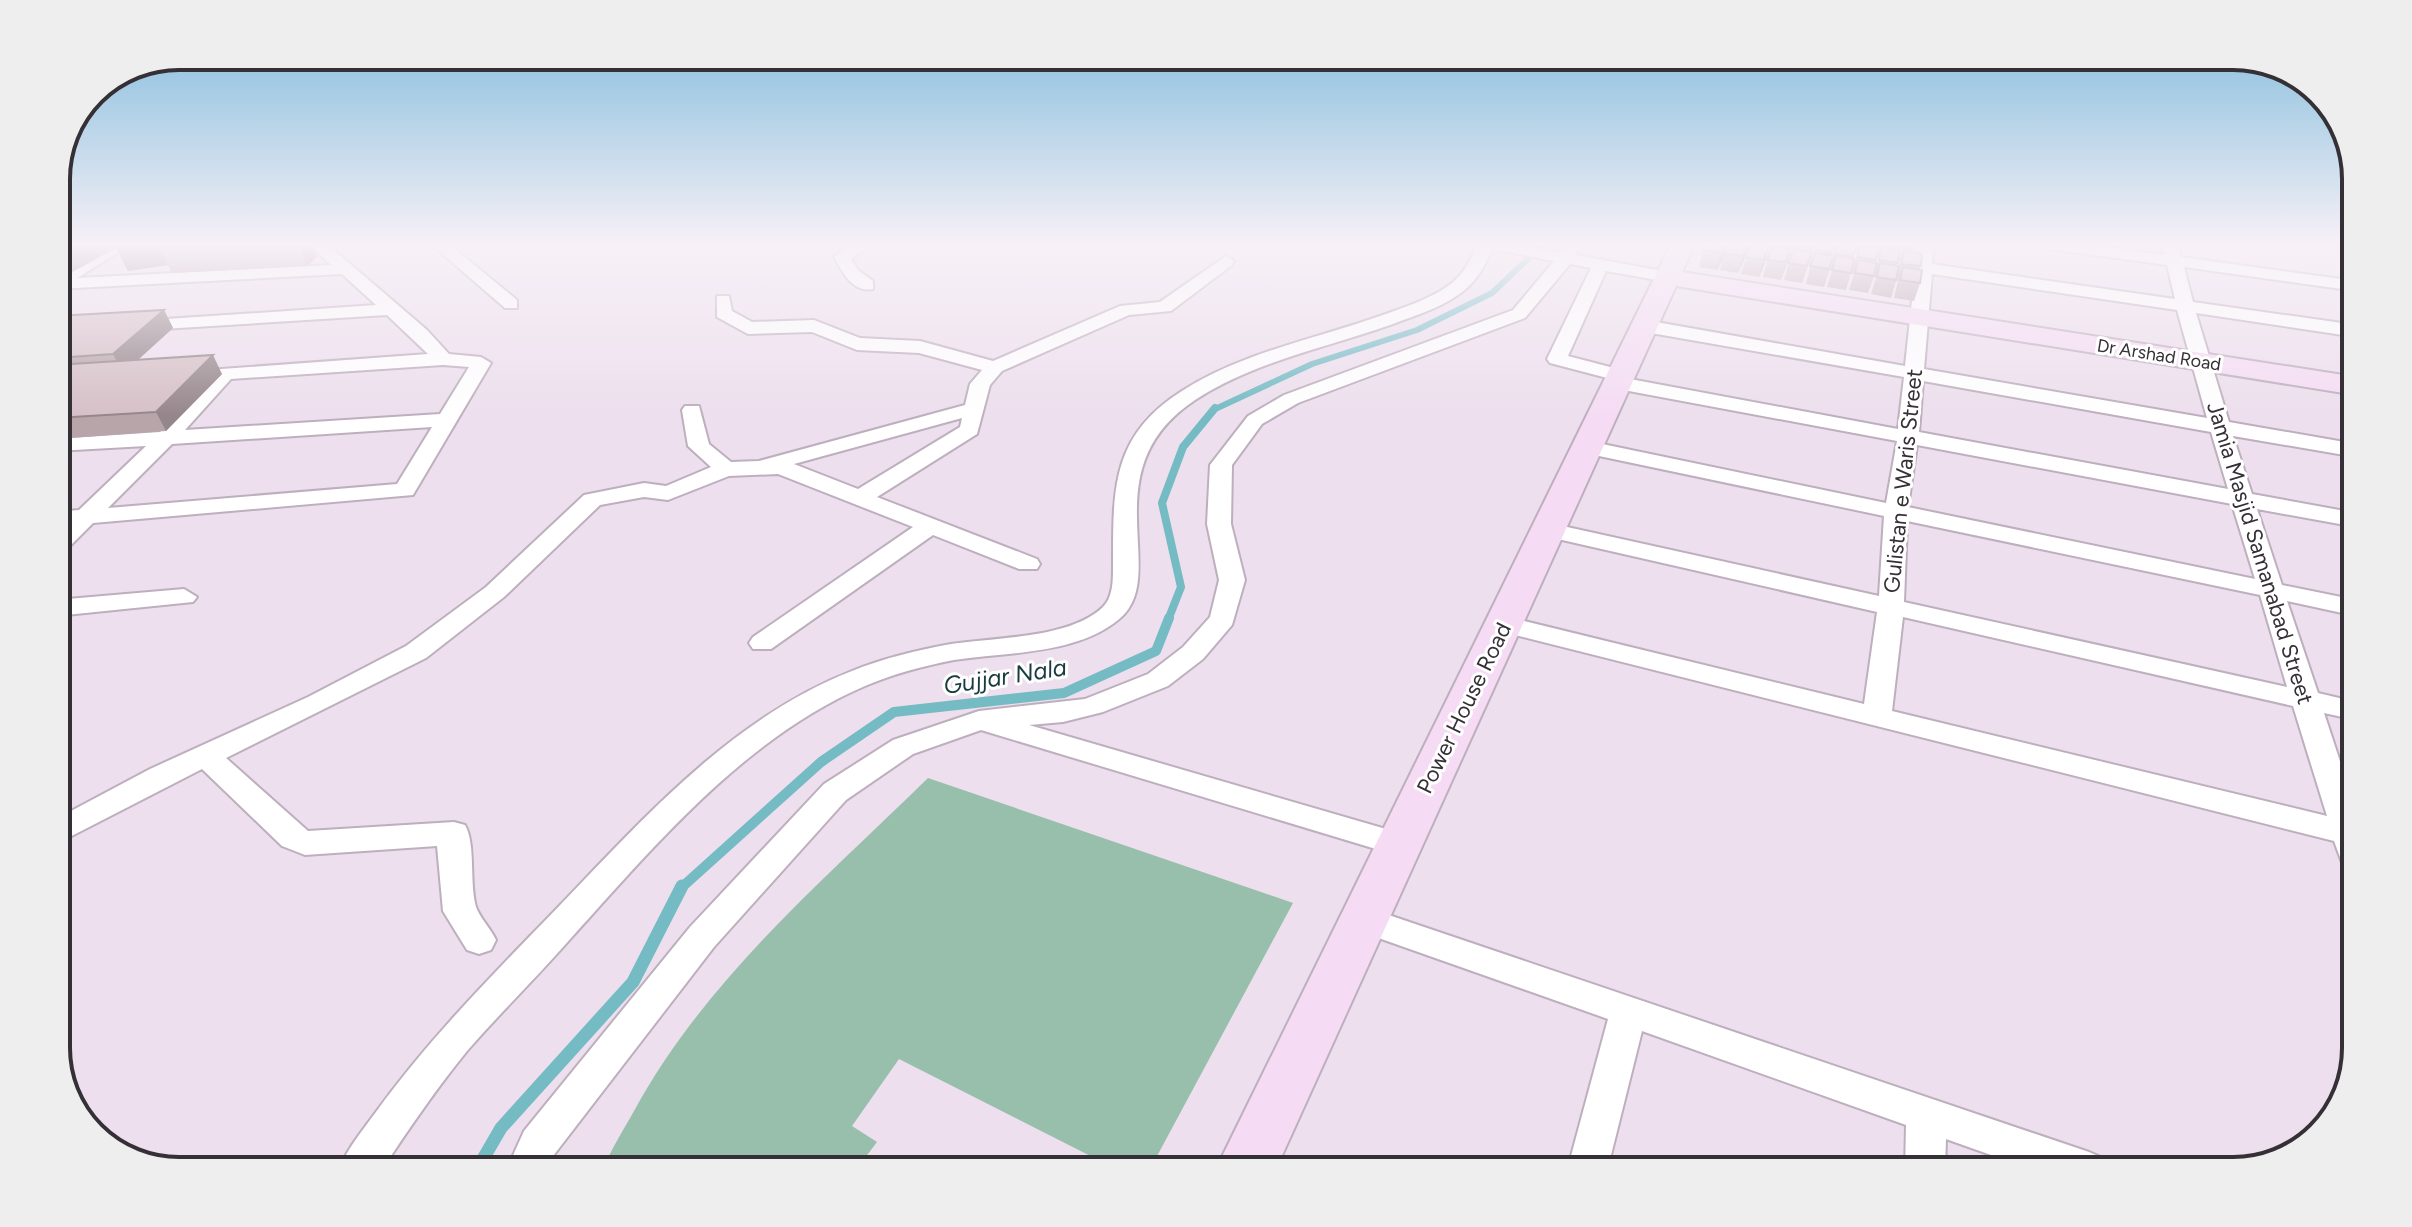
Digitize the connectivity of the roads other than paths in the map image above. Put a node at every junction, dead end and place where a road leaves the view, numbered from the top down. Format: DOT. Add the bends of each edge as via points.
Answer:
graph roads {
  1 [pos="383,301"];
  2 [pos="508,301"];
  3 [pos="723,301"];
  4 [pos="1173,301"];
  5 [pos="1429,301"];
  6 [pos="1528,301"];
  7 [pos="1584,301"];
  8 [pos="1657,301"];
  9 [pos="1854,301"];
  10 [pos="1923,301"];
  11 [pos="2153,301"];
  12 [pos="2184,301"];
  13 [pos="511,304"];
  14 [pos="2185,306"];
  15 [pos="392,309"];
  16 [pos="1922,317"];
  17 [pos="175,324"];
  18 [pos="1645,326"];
  19 [pos="116,328"];
  20 [pos="2342,329"];
  21 [pos="156,342"];
  22 [pos="443,359"];
  23 [pos="2199,361"];
  24 [pos="995,367"];
  25 [pos="225,374"];
  26 [pos="1913,374"];
  27 [pos="169,377"];
  28 [pos="1620,379"];
  29 [pos="2342,384"];
  30 [pos="976,408"];
  31 [pos="692,410"];
  32 [pos="447,420"];
  33 [pos="2220,428"];
  34 [pos="168,436"];
  35 [pos="1908,437"];
  36 [pos="70,444"];
  37 [pos="1588,447"];
  38 [pos="2342,449"];
  39 [pos="763,468"];
  40 [pos="726,469"];
  41 [pos="858,499"];
  42 [pos="2243,499"];
  43 [pos="1896,512"];
  44 [pos="85,517"];
  45 [pos="2342,517"];
  46 [pos="70,518"];
  47 [pos="931,525"];
  48 [pos="1549,530"];
  49 [pos="70,532"];
  50 [pos="1028,564"];
  51 [pos="2272,591"];
  52 [pos="184,597"];
  53 [pos="2342,605"];
  54 [pos="70,607"];
  55 [pos="1891,607"];
  56 [pos="1504,624"];
  57 [pos="762,643"];
  58 [pos="2306,700"];
  59 [pos="2342,708"];
  60 [pos="1877,717"];
  61 [pos="979,720"];
  62 [pos="206,756"];
  63 [pos="2342,814"];
  64 [pos="70,826"];
  65 [pos="1399,844"];
  66 [pos="2342,846"];
  67 [pos="1365,920"];
  68 [pos="479,940"];
  69 [pos="1628,1012"];
  70 [pos="1926,1115"];
  71 [pos="368,1157"];
  72 [pos="532,1157"];
  73 [pos="1252,1157"];
  74 [pos="1591,1157"];
  75 [pos="1925,1157"];
  76 [pos="2048,1157"];
  1 -- 15 [label="street"];
  2 -- 13 [label="street"];
  3 -- 24 [label="street" via="723,313 748,328 814,326 857,344 920,347"];
  4 -- 24 [label="street" via="1165,307 1126,310"];
  5 -- 71 [label="street" via="1246,369 1165,411 1135,449 1123,487 1126,584 1117,610 1064,635 902,663 836,689 742,748 624,857 427,1072"];
  6 -- 61 [label="street" via="1519,314 1291,399 1255,420 1221,465 1219,524 1232,580 1223,619 1193,653 1158,680 1063,713"];
  7 -- 28 [label="street" via="1557,359"];
  8 -- 18 [label="street, Power House Road"];
  9 -- 16 [label="street, Dr Arshad Road"];
  10 -- 16 [label="street, Gulistan e Waris Street"];
  11 -- 14 [label="street"];
  12 -- 14 [label="street, Jamia Masjid Samanabad Street"];
  14 -- 20 [label="street"];
  14 -- 23 [label="street, Jamia Masjid Samanabad Street"];
  15 -- 17 [label="street"];
  15 -- 22 [label="street"];
  16 -- 23 [label="street, Dr Arshad Road"];
  16 -- 26 [label="street, Gulistan e Waris Street"];
  17 -- 19 [label="street"];
  17 -- 21 [label="street"];
  18 -- 26 [label="street"];
  18 -- 28 [label="street, Power House Road"];
  22 -- 25 [label="street"];
  22 -- 32 [label="street" via="481,363"];
  23 -- 29 [label="street, Dr Arshad Road"];
  23 -- 33 [label="street, Jamia Masjid Samanabad Street"];
  24 -- 30 [label="street" via="980,384"];
  25 -- 27 [label="street"];
  25 -- 34 [label="street"];
  26 -- 33 [label="street"];
  26 -- 35 [label="street, Gulistan e Waris Street"];
  28 -- 35 [label="street"];
  28 -- 37 [label="street, Power House Road"];
  30 -- 39 [label="street" via="772,461"];
  30 -- 41 [label="street" via="970,430"];
  31 -- 40 [label="street" via="699,446"];
  32 -- 34 [label="street"];
  32 -- 44 [label="street" via="405,490"];
  33 -- 38 [label="street"];
  33 -- 42 [label="street, Jamia Masjid Samanabad Street"];
  34 -- 36 [label="street"];
  34 -- 44 [label="street"];
  35 -- 42 [label="street"];
  35 -- 43 [label="street, Gulistan e Waris Street"];
  37 -- 43 [label="street"];
  37 -- 48 [label="street, Power House Road"];
  39 -- 40 [label="street"];
  39 -- 41 [label="street" via="781,467"];
  40 -- 62 [label="street" via="668,493 644,490 592,500 495,592 416,652"];
  41 -- 47 [label="street"];
  42 -- 45 [label="street"];
  42 -- 51 [label="street, Jamia Masjid Samanabad Street"];
  43 -- 51 [label="street"];
  43 -- 55 [label="street, Gulistan e Waris Street"];
  44 -- 46 [label="street"];
  44 -- 49 [label="street"];
  47 -- 50 [label="street"];
  47 -- 57 [label="street"];
  48 -- 55 [label="street"];
  48 -- 56 [label="street, Power House Road"];
  51 -- 53 [label="street"];
  51 -- 58 [label="street, Jamia Masjid Samanabad Street"];
  52 -- 54 [label="street"];
  55 -- 58 [label="street"];
  55 -- 60 [label="street, Gulistan e Waris Street"];
  56 -- 60 [label="street"];
  56 -- 65 [label="street, Power House Road"];
  58 -- 59 [label="street"];
  58 -- 63 [label="street, Jamia Masjid Samanabad Street"];
  60 -- 66 [label="street"];
  61 -- 65 [label="street"];
  61 -- 72 [label="street" via="903,747 835,792 702,937"];
  62 -- 64 [label="street"];
  62 -- 68 [label="street" via="293,838 305,843 454,833 460,911"];
  65 -- 67 [label="street, Power House Road"];
  67 -- 69 [label="street"];
  67 -- 73 [label="street, Power House Road"];
  69 -- 70 [label="street"];
  69 -- 74 [label="street"];
  70 -- 75 [label="street"];
  70 -- 76 [label="street"];
}
